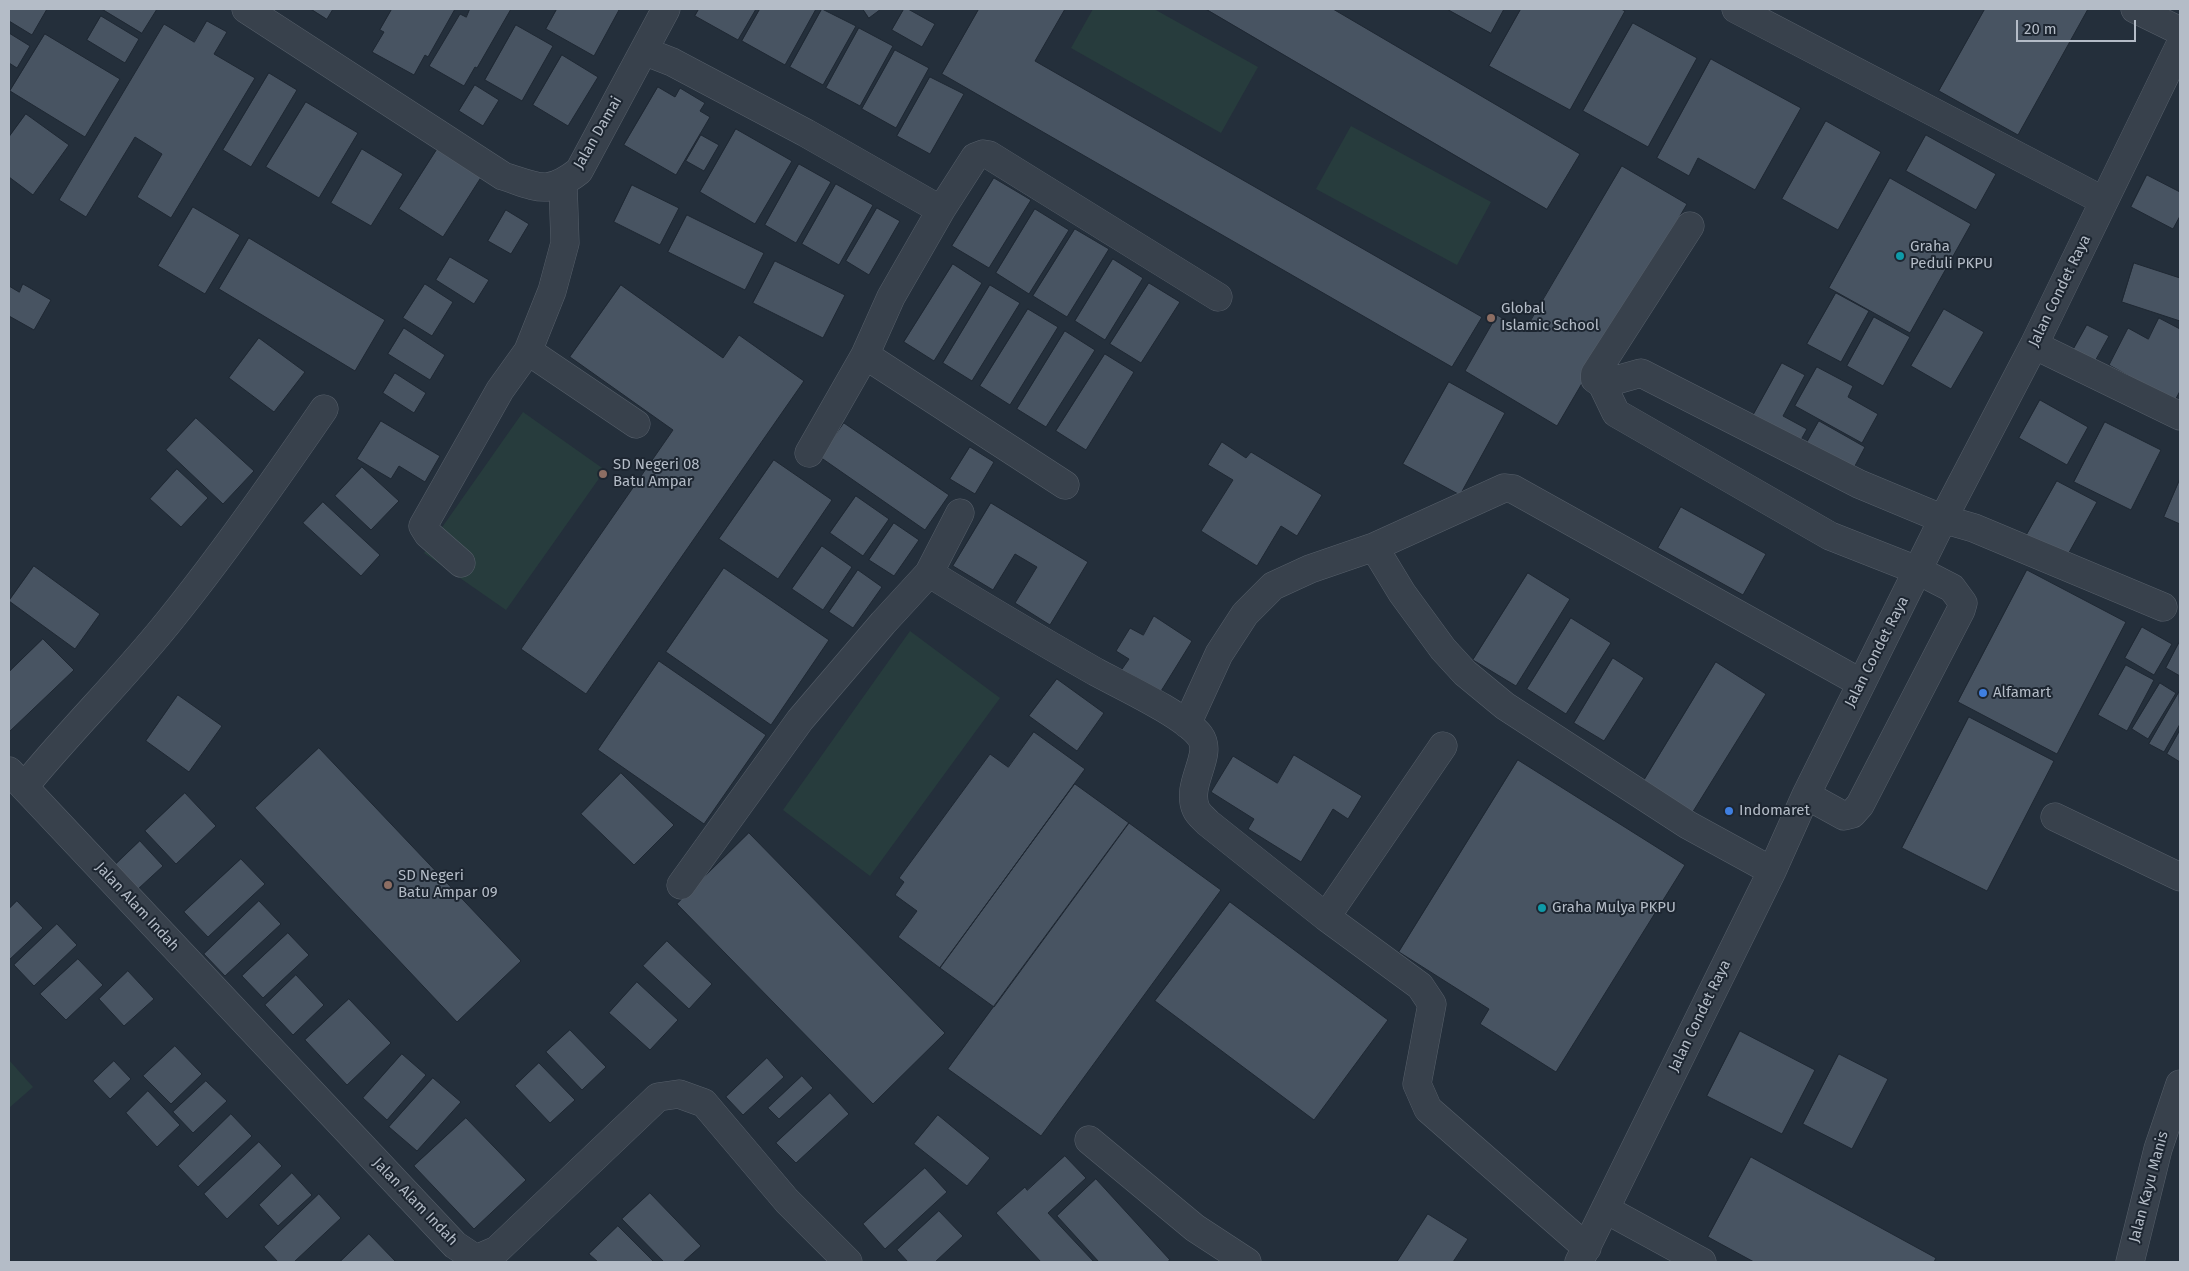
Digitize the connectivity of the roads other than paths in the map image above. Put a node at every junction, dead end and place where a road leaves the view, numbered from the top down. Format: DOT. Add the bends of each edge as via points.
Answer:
graph roads {
  1 [pos="666,9"];
  2 [pos="1736,9"];
  3 [pos="2134,9"];
  4 [pos="258,12"];
  5 [pos="2180,31"];
  6 [pos="2180,45"];
  7 [pos="644,51"];
  8 [pos="563,184"];
  9 [pos="2104,201"];
  10 [pos="941,210"];
  11 [pos="1690,226"];
  12 [pos="1218,297"];
  13 [pos="2034,345"];
  14 [pos="528,351"];
  15 [pos="865,355"];
  16 [pos="1602,384"];
  17 [pos="324,409"];
  18 [pos="2180,416"];
  19 [pos="636,424"];
  20 [pos="809,453"];
  21 [pos="1066,485"];
  22 [pos="960,513"];
  23 [pos="1943,519"];
  24 [pos="1374,547"];
  25 [pos="461,563"];
  26 [pos="1919,571"];
  27 [pos="929,573"];
  28 [pos="2163,607"];
  29 [pos="1861,683"];
  30 [pos="1188,724"];
  31 [pos="1443,746"];
  32 [pos="16,779"];
  33 [pos="1806,795"];
  34 [pos="2055,817"];
  35 [pos="1772,871"];
  36 [pos="2180,877"];
  37 [pos="681,885"];
  38 [pos="1326,917"];
  39 [pos="2180,1084"];
  40 [pos="1089,1140"];
  41 [pos="1605,1209"];
  42 [pos="1583,1255"];
  43 [pos="474,1260"];
  44 [pos="848,1262"];
  45 [pos="1247,1262"];
  46 [pos="1702,1262"];
  47 [pos="2130,1262"];
  1 -- 7 [label="street, Jalan Damai"];
  2 -- 9 [label="street"];
  3 -- 5 [label="street"];
  4 -- 8 [label="street, Jalan Damai" via="503,176 543,189"];
  6 -- 9 [label="street, Jalan Condet Raya"];
  7 -- 8 [label="street, Jalan Damai" via="579,171"];
  7 -- 10 [label="street" via="672,62 806,133"];
  8 -- 14 [label="street" via="565,243 552,291"];
  9 -- 13 [label="street, Jalan Condet Raya"];
  10 -- 12 [label="street" via="975,157 989,155"];
  10 -- 15 [label="street" via="891,297"];
  11 -- 16 [label="street" via="1595,374 1594,379"];
  13 -- 18 [label="street"];
  13 -- 23 [label="street, Jalan Condet Raya"];
  14 -- 19 [label="street"];
  14 -- 25 [label="street" via="500,390 424,526 428,534"];
  15 -- 20 [label="street"];
  15 -- 21 [label="street"];
  16 -- 23 [label="street" via="1641,373 1859,484"];
  16 -- 26 [label="street" via="1616,413 1830,536"];
  17 -- 32 [label="street" via="258,504 174,615 52,752"];
  22 -- 27 [label="street"];
  23 -- 26 [label="street, Jalan Condet Raya"];
  23 -- 28 [label="street" via="1974,528"];
  24 -- 29 [label="street" via="1504,488 1513,489"];
  24 -- 30 [label="street" via="1310,569 1273,586 1245,614 1219,654"];
  24 -- 35 [label="street" via="1407,601 1443,649 1465,673 1505,706 1688,825"];
  26 -- 29 [label="street, Jalan Condet Raya"];
  26 -- 33 [label="street" via="1952,588 1963,603 1961,610 1860,805 1852,814 1844,816"];
  27 -- 30 [label="street" via="1020,630"];
  27 -- 37 [label="street" via="800,720"];
  29 -- 33 [label="street, Jalan Condet Raya"];
  30 -- 38 [label="street" via="1200,736 1204,747 1192,796 1196,810"];
  31 -- 38 [label="street"];
  32 -- 43 [label="street, Jalan Alam Indah" via="455,1245"];
  33 -- 35 [label="street, Jalan Condet Raya"];
  34 -- 36 [label="street"];
  35 -- 41 [label="street, Jalan Condet Raya"];
  38 -- 42 [label="street" via="1420,986 1432,1004 1417,1084 1428,1109"];
  39 -- 47 [label="street, Jalan Kayu Manis" via="2158,1149"];
  40 -- 45 [label="street" via="1195,1228"];
  41 -- 42 [label="street, Jalan Condet Raya"];
  41 -- 46 [label="street"];
  43 -- 44 [label="street, Jalan Alam Indah" via="497,1250 658,1097 679,1094 704,1103 787,1201"];
}
